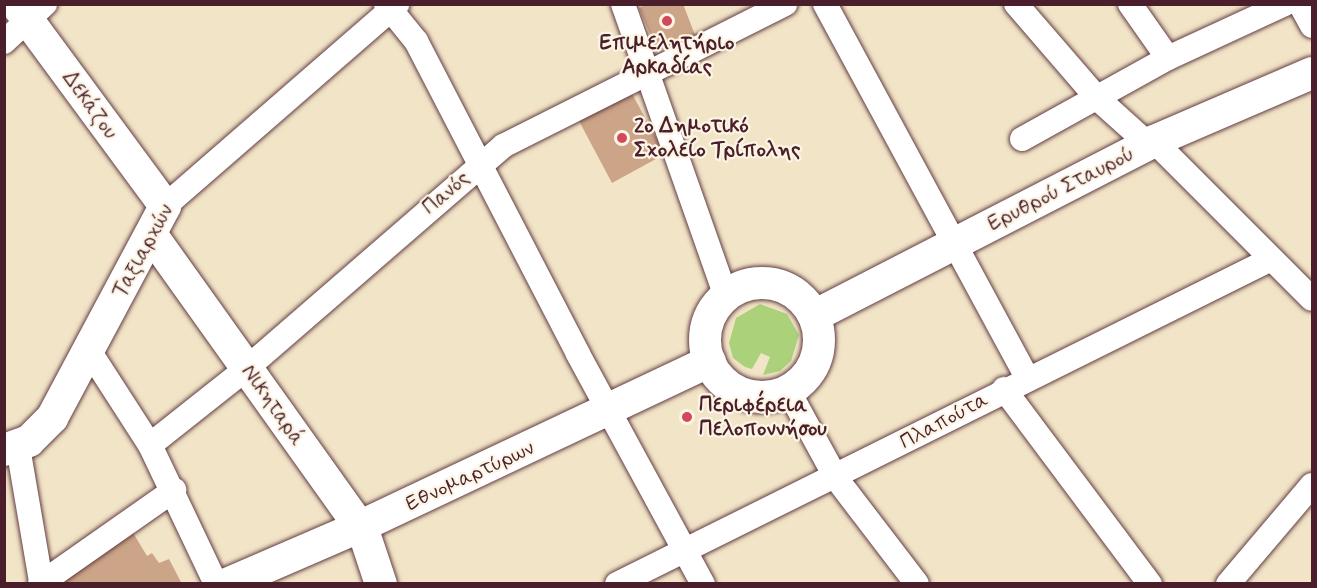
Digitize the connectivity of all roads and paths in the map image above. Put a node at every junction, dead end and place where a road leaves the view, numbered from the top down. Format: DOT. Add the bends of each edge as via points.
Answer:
graph roads {
  1 [pos="623,4"];
  2 [pos="785,4"];
  3 [pos="825,4"];
  4 [pos="1016,4"];
  5 [pos="1130,4"];
  6 [pos="1286,4"];
  7 [pos="1300,4"];
  8 [pos="391,6"];
  9 [pos="30,10"];
  10 [pos="1312,26"];
  11 [pos="4,42"];
  12 [pos="1168,58"];
  13 [pos="1312,73"];
  14 [pos="645,74"];
  15 [pos="1097,98"];
  16 [pos="1022,139"];
  17 [pos="1151,142"];
  18 [pos="479,163"];
  19 [pos="165,206"];
  20 [pos="151,234"];
  21 [pos="954,245"];
  22 [pos="1271,259"];
  23 [pos="726,296"];
  24 [pos="1312,299"];
  25 [pos="814,316"];
  26 [pos="90,352"];
  27 [pos="710,361"];
  28 [pos="247,368"];
  29 [pos="1027,378"];
  30 [pos="1004,389"];
  31 [pos="788,390"];
  32 [pos="610,411"];
  33 [pos="150,445"];
  34 [pos="11,449"];
  35 [pos="836,478"];
  36 [pos="1312,485"];
  37 [pos="174,490"];
  38 [pos="359,527"];
  39 [pos="684,550"];
  40 [pos="40,582"];
  41 [pos="216,584"];
  42 [pos="227,584"];
  43 [pos="381,584"];
  44 [pos="617,584"];
  45 [pos="703,584"];
  46 [pos="917,584"];
  47 [pos="1150,584"];
  48 [pos="1228,584"];
  1 -- 14 [label="street"];
  2 -- 14 [label="street, Πανός"];
  3 -- 21 [label="street"];
  4 -- 15 [label="street"];
  5 -- 12 [label="street"];
  6 -- 12 [label="street"];
  7 -- 10 [label="street"];
  8 -- 18 [label="street" via="416,42"];
  8 -- 19 [label="street, Ταξιαρχών"];
  9 -- 11 [label="street"];
  9 -- 19 [label="main road, Δεκάζου"];
  12 -- 15 [label="street"];
  13 -- 17 [label="main road, Ερυθρού Σταυρού"];
  14 -- 18 [label="street, Πανός" via="528,130"];
  14 -- 23 [label="street"];
  15 -- 16 [label="street"];
  15 -- 17 [label="street"];
  17 -- 21 [label="main road, Ερυθρού Σταυρού"];
  17 -- 22 [label="street"];
  18 -- 28 [label="street, Πανός"];
  18 -- 32 [label="street"];
  19 -- 20 [label="main road, Ταξιαρχών"];
  20 -- 26 [label="main road, Ταξιαρχών"];
  20 -- 28 [label="main road, Νικηταρά"];
  21 -- 25 [label="main road, Ερυθρού Σταυρού"];
  21 -- 29 [label="street"];
  22 -- 24 [label="street"];
  22 -- 29 [label="street, Πλαπούτα"];
  23 -- 25 [label="main road" via="743,286 773,284 800,297"];
  23 -- 27 [label="main road" via="708,322 705,344"];
  25 -- 31 [label="main road" via="819,338 815,360 803,380"];
  26 -- 33 [label="street"];
  26 -- 34 [label="main road, Ταξιαρχών" via="52,418"];
  27 -- 31 [label="main road" via="725,383 745,394 769,396"];
  27 -- 32 [label="main road, Εθνομαρτύρων"];
  28 -- 33 [label="street, Πανός"];
  28 -- 38 [label="main road, Νικηταρά"];
  29 -- 30 [label="street, Πλαπούτα"];
  30 -- 35 [label="street, Πλαπούτα"];
  30 -- 47 [label="street"];
  31 -- 35 [label="street"];
  32 -- 38 [label="main road, Εθνομαρτύρων"];
  32 -- 39 [label="street"];
  33 -- 37 [label="street"];
  34 -- 40 [label="street"];
  35 -- 39 [label="street, Πλαπούτα"];
  35 -- 46 [label="street"];
  36 -- 48 [label="street"];
  37 -- 40 [label="street"];
  37 -- 41 [label="street"];
  38 -- 42 [label="main road, Εθνομαρτύρων"];
  38 -- 43 [label="main road, Νικηταρά" via="372,549"];
  39 -- 44 [label="street, Πλαπούτα"];
  39 -- 45 [label="street"];
}
